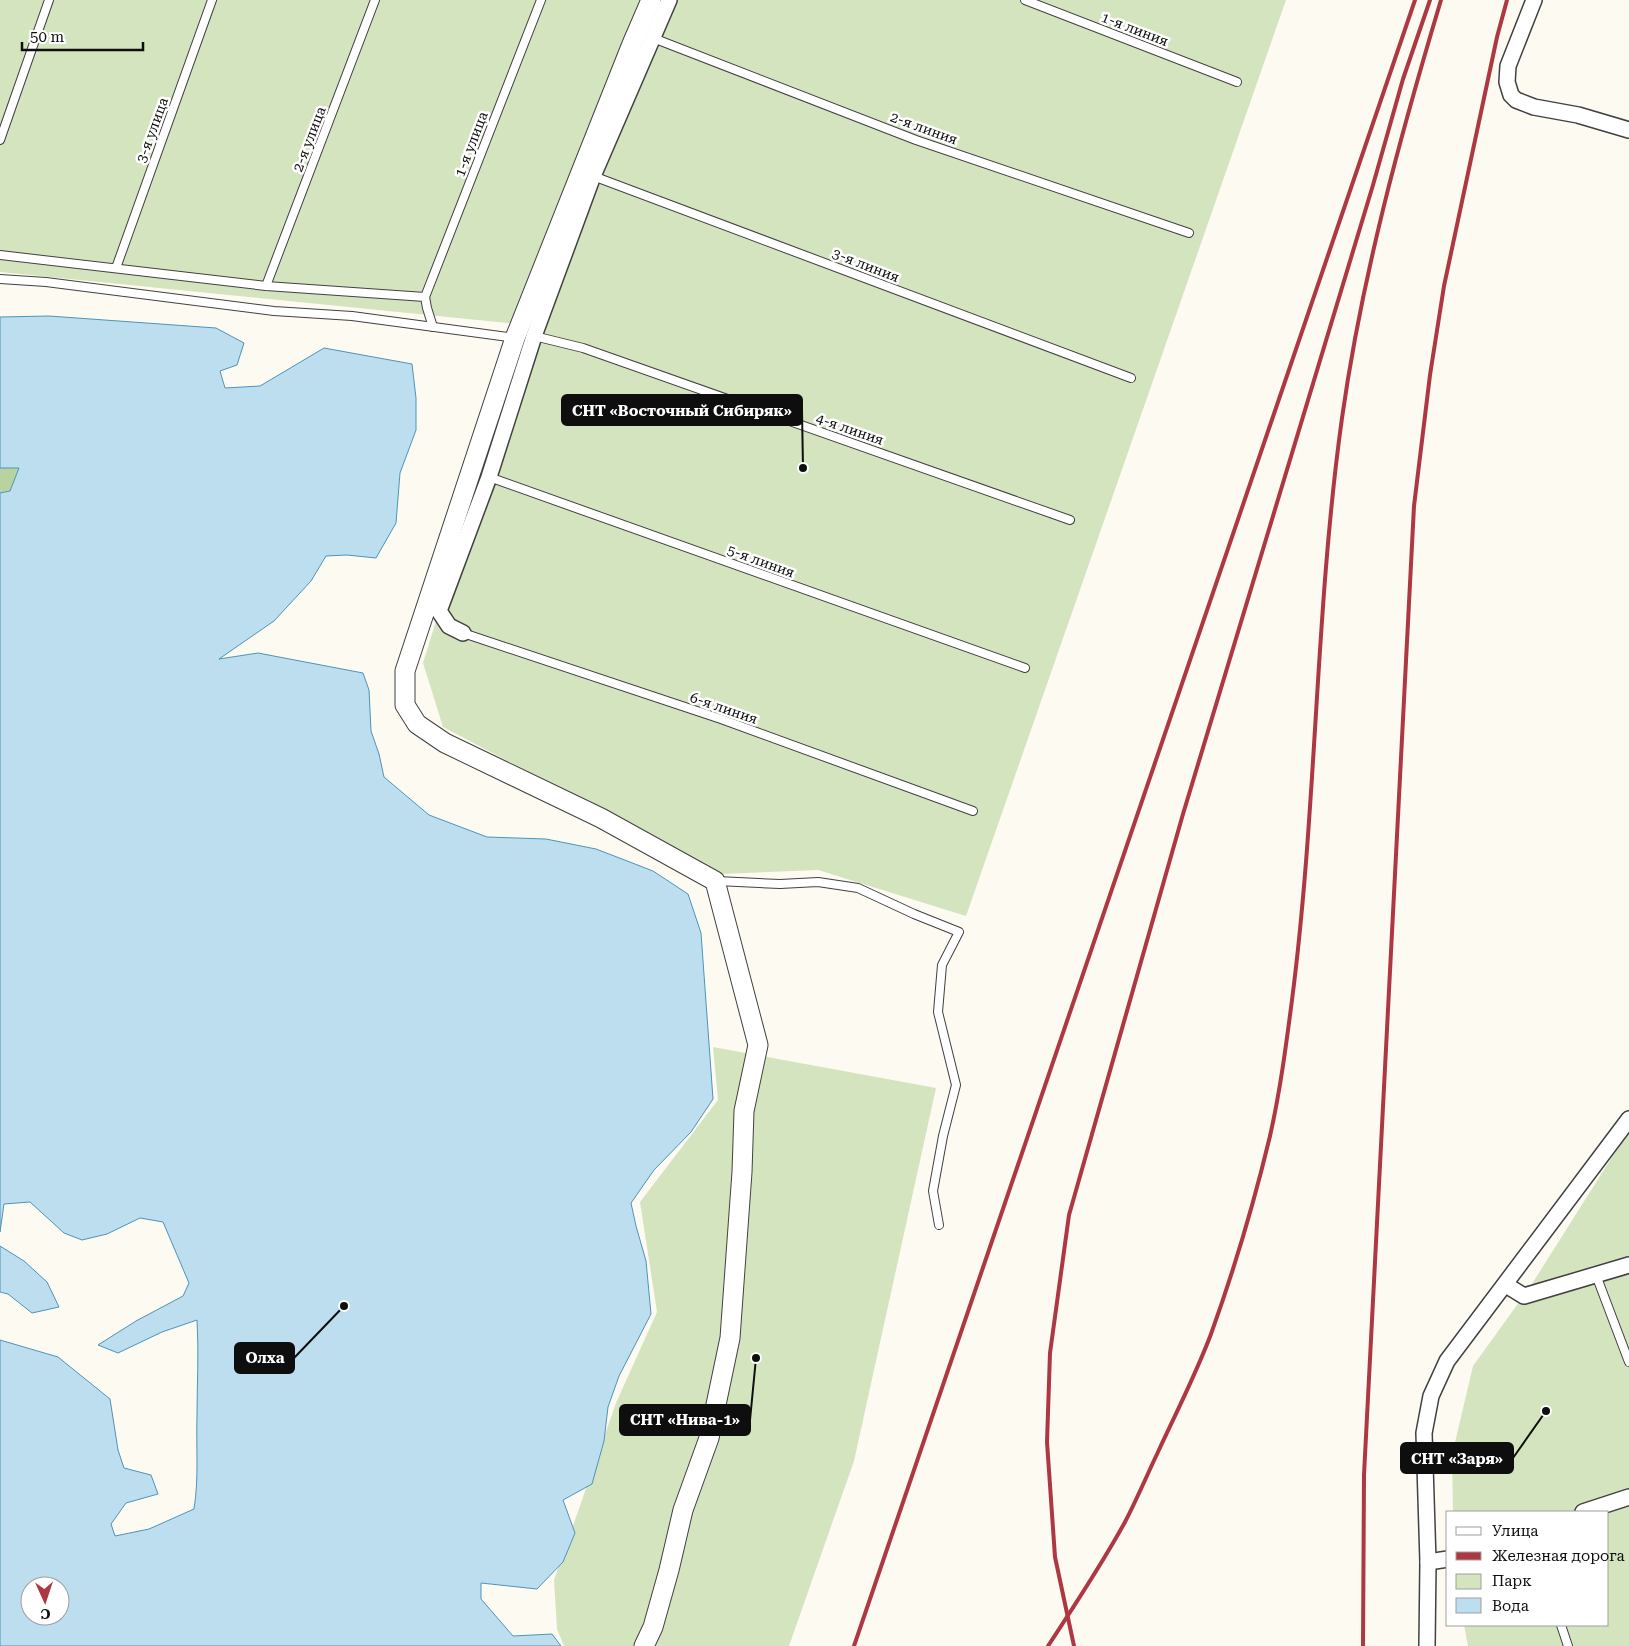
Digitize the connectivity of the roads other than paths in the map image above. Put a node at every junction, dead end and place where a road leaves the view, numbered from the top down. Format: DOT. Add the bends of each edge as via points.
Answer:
graph roads {
  1 [pos="49,0"];
  2 [pos="212,0"];
  3 [pos="375,0"];
  4 [pos="541,0"];
  5 [pos="652,0"];
  6 [pos="670,0"];
  7 [pos="1025,0"];
  8 [pos="1534,0"];
  9 [pos="653,38"];
  10 [pos="1237,82"];
  11 [pos="1629,130"];
  12 [pos="0,140"];
  13 [pos="593,176"];
  14 [pos="1189,233"];
  15 [pos="0,255"];
  16 [pos="116,268"];
  17 [pos="0,279"];
  18 [pos="266,286"];
  19 [pos="425,297"];
  20 [pos="433,327"];
  21 [pos="534,336"];
  22 [pos="515,338"];
  23 [pos="1131,378"];
  24 [pos="489,477"];
  25 [pos="1070,520"];
  26 [pos="463,634"];
  27 [pos="1025,668"];
  28 [pos="973,811"];
  29 [pos="715,881"];
  30 [pos="1629,1119"];
  31 [pos="939,1224"];
  32 [pos="1629,1266"];
  33 [pos="1596,1275"];
  34 [pos="1506,1285"];
  35 [pos="1629,1362"];
  36 [pos="1629,1497"];
  37 [pos="1586,1511"];
  38 [pos="1446,1559"];
  39 [pos="1428,1562"];
  40 [pos="1561,1626"];
  41 [pos="644,1646"];
  42 [pos="1427,1646"];
  43 [pos="1568,1646"];
  1 -- 12 [label="lane"];
  2 -- 16 [label="lane, 3-я улица"];
  3 -- 18 [label="lane, 2-я улица"];
  4 -- 19 [label="lane, 1-я улица"];
  5 -- 22 [label="street"];
  6 -- 9 [label="street"];
  7 -- 10 [label="lane, 1-я линия"];
  8 -- 11 [label="street" via="1508,66 1507,82 1511,95 1534,107"];
  9 -- 13 [label="street"];
  9 -- 14 [label="lane, 2-я линия" via="916,140"];
  13 -- 21 [label="street"];
  13 -- 23 [label="lane, 3-я линия"];
  15 -- 16 [label="lane"];
  16 -- 18 [label="lane"];
  17 -- 20 [label="lane"];
  18 -- 19 [label="lane"];
  19 -- 20 [label="lane"];
  20 -- 22 [label="lane"];
  21 -- 24 [label="street"];
  21 -- 25 [label="lane, 4-я линия" via="583,348"];
  22 -- 29 [label="street" via="406,671 405,705 417,724 445,743 601,818"];
  24 -- 26 [label="street" via="438,612 449,626"];
  24 -- 27 [label="lane, 5-я линия"];
  26 -- 28 [label="lane, 6-я линия" via="721,719"];
  29 -- 31 [label="lane" via="818,882 858,888 959,932 942,965 938,1012 956,1085 933,1191"];
  29 -- 41 [label="street" via="758,1045 744,1110 730,1338 709,1438 683,1510 670,1570"];
  30 -- 34 [label="street"];
  32 -- 33 [label="street"];
  33 -- 34 [label="street" via="1524,1296"];
  33 -- 35 [label="lane"];
  34 -- 39 [label="street" via="1447,1361 1431,1396 1424,1433"];
  36 -- 37 [label="street"];
  38 -- 39 [label="street"];
  39 -- 42 [label="street"];
  40 -- 43 [label="lane"];
}
